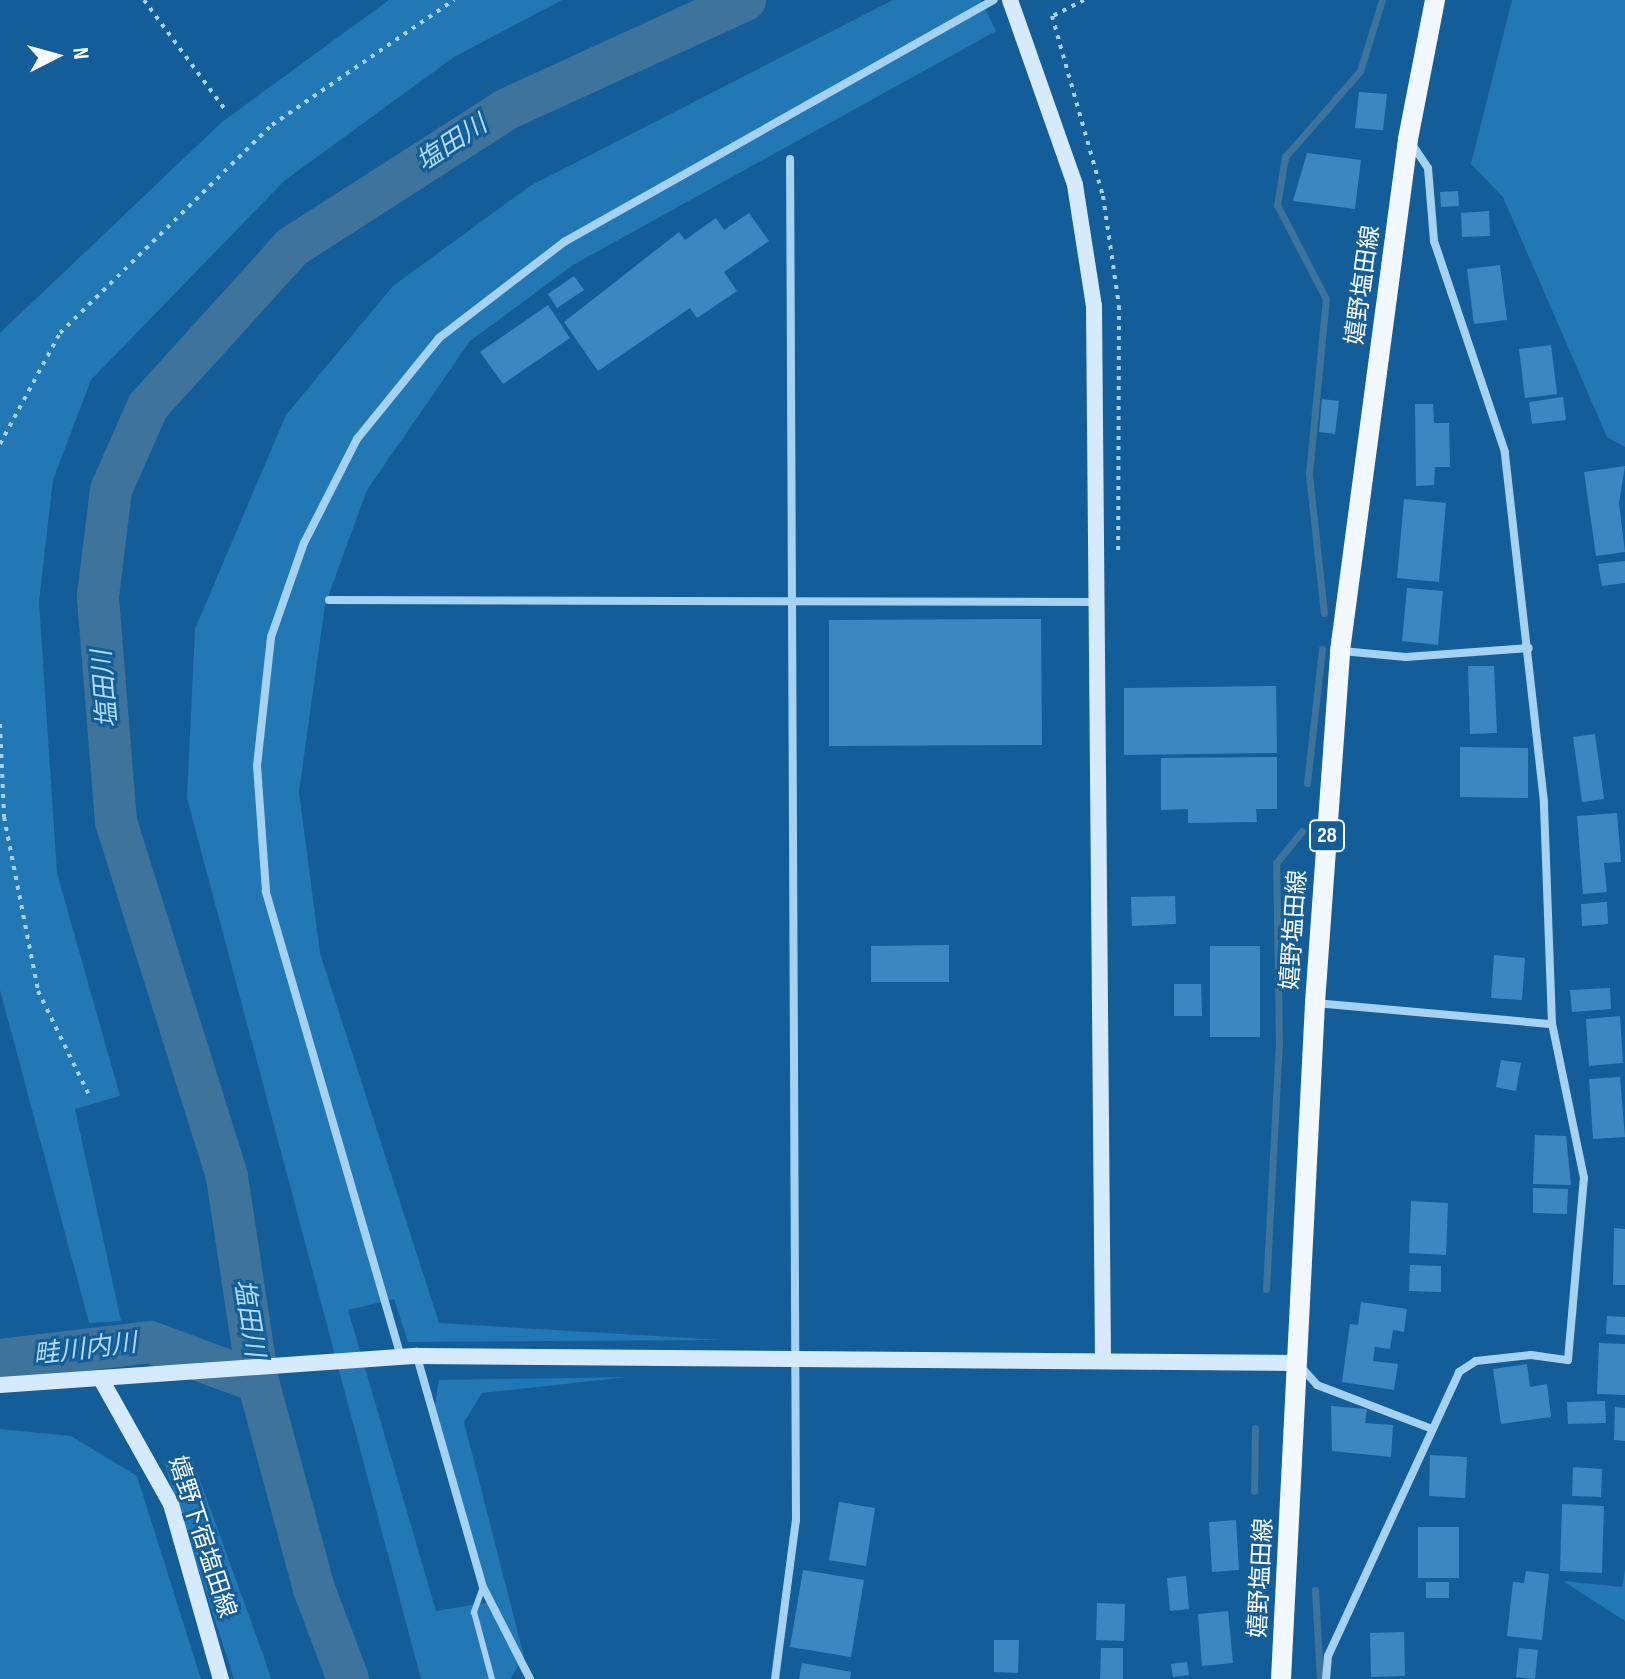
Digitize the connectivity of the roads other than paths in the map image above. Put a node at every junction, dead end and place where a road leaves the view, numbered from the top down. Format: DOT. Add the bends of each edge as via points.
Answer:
graph roads {
  1 [pos="994,0"];
  2 [pos="1010,0"];
  3 [pos="1435,0"];
  4 [pos="1408,139"];
  5 [pos="790,159"];
  6 [pos="329,600"];
  7 [pos="793,601"];
  8 [pos="1099,602"];
  9 [pos="1529,648"];
  10 [pos="1340,651"];
  11 [pos="1315,1003"];
  12 [pos="1552,1024"];
  13 [pos="402,1357"];
  14 [pos="797,1358"];
  15 [pos="1103,1358"];
  16 [pos="1298,1363"];
  17 [pos="102,1381"];
  18 [pos="0,1385"];
  19 [pos="1432,1429"];
  20 [pos="483,1587"];
  21 [pos="221,1679"];
  22 [pos="492,1679"];
  23 [pos="530,1679"];
  24 [pos="775,1679"];
  25 [pos="1281,1679"];
  26 [pos="1326,1679"];
  1 -- 13 [label="street" via="564,242 439,338 357,439 304,543 271,637 257,766 266,891"];
  2 -- 8 [label="street" via="1075,185 1094,306"];
  3 -- 4 [label="main road, 嬉野塩田線 / 28"];
  4 -- 9 [label="street" via="1428,168 1434,241 1505,452"];
  4 -- 10 [label="main road, 嬉野塩田線 / 28"];
  5 -- 7 [label="street"];
  6 -- 7 [label="street"];
  7 -- 8 [label="street"];
  7 -- 14 [label="street"];
  8 -- 15 [label="street"];
  9 -- 10 [label="street" via="1406,657"];
  9 -- 12 [label="street"];
  10 -- 11 [label="main road, 嬉野塩田線 / 28"];
  11 -- 12 [label="street"];
  11 -- 16 [label="main road, 嬉野塩田線 / 28"];
  12 -- 19 [label="street" via="1584,1178 1568,1360 1531,1355 1476,1361 1459,1372"];
  13 -- 14 [label="street"];
  13 -- 17 [label="street"];
  13 -- 20 [label="street"];
  14 -- 15 [label="street"];
  14 -- 24 [label="street" via="796,1520"];
  15 -- 16 [label="street"];
  16 -- 19 [label="street" via="1317,1385"];
  16 -- 25 [label="main road, 嬉野塩田線 / 28"];
  17 -- 18 [label="street"];
  17 -- 21 [label="street, 嬉野下宿塩田線" via="171,1504"];
  19 -- 26 [label="street" via="1328,1656"];
  20 -- 22 [label="lane" via="474,1612"];
  20 -- 23 [label="street"];
}
